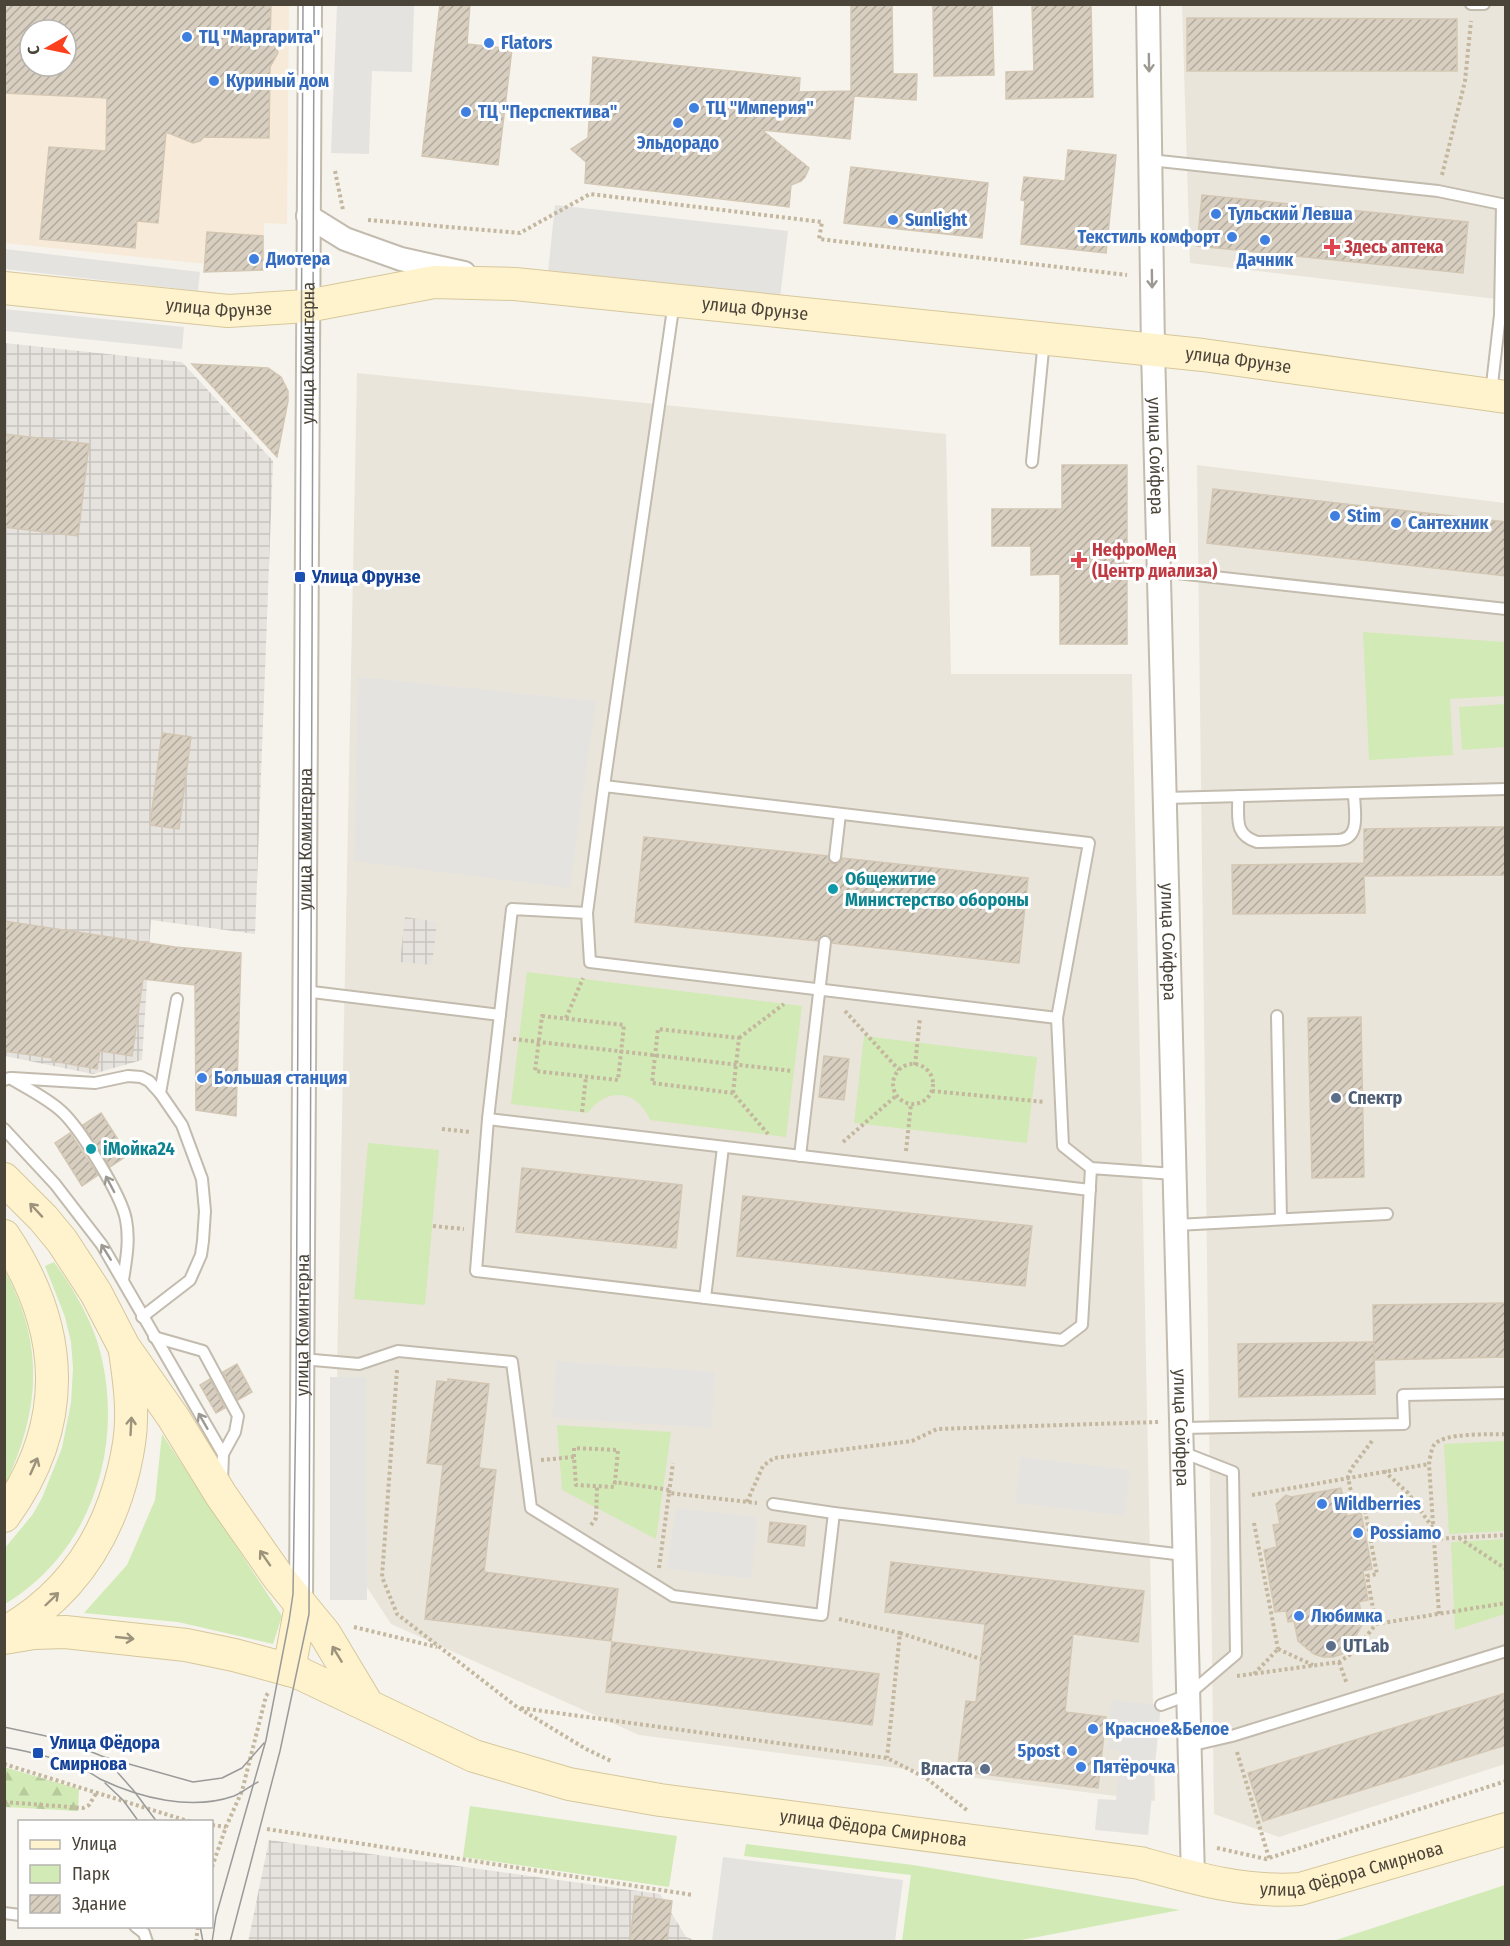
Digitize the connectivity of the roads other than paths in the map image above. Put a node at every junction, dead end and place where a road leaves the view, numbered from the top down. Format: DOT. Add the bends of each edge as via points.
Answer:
graph roads {
  1 [pos="310,4"];
  2 [pos="1148,4"];
  3 [pos="1484,4"];
  4 [pos="1472,5"];
  5 [pos="1150,160"];
  6 [pos="1504,205"];
  7 [pos="308,216"];
  8 [pos="515,284"];
  9 [pos="4,288"];
  10 [pos="675,300"];
  11 [pos="307,306"];
  12 [pos="1044,340"];
  13 [pos="1154,350"];
  14 [pos="1498,396"];
  15 [pos="1032,462"];
  16 [pos="1159,571"];
  17 [pos="1506,609"];
  18 [pos="604,786"];
  19 [pos="1506,789"];
  20 [pos="1354,793"];
  21 [pos="1238,796"];
  22 [pos="1165,798"];
  23 [pos="840,814"];
  24 [pos="835,857"];
  25 [pos="587,913"];
  26 [pos="825,942"];
  27 [pos="823,989"];
  28 [pos="304,991"];
  29 [pos="177,999"];
  30 [pos="500,1015"];
  31 [pos="1277,1016"];
  32 [pos="1057,1018"];
  33 [pos="7,1079"];
  34 [pos="160,1094"];
  35 [pos="488,1119"];
  36 [pos="4,1129"];
  37 [pos="723,1147"];
  38 [pos="800,1156"];
  39 [pos="1091,1168"];
  40 [pos="1174,1174"];
  41 [pos="4,1179"];
  42 [pos="1090,1190"];
  43 [pos="1387,1214"];
  44 [pos="1281,1220"];
  45 [pos="1176,1225"];
  46 [pos="4,1236"];
  47 [pos="123,1280"];
  48 [pos="705,1298"];
  49 [pos="142,1317"];
  50 [pos="154,1337"];
  51 [pos="124,1347"];
  52 [pos="302,1359"];
  53 [pos="1506,1393"];
  54 [pos="1181,1424"];
  55 [pos="1182,1452"];
  56 [pos="223,1454"];
  57 [pos="221,1495"];
  58 [pos="773,1504"];
  59 [pos="834,1514"];
  60 [pos="4,1516"];
  61 [pos="1184,1554"];
  62 [pos="301,1605"];
  63 [pos="4,1633"];
  64 [pos="4,1638"];
  65 [pos="1506,1651"];
  66 [pos="289,1670"];
  67 [pos="1196,1688"];
  68 [pos="367,1704"];
  69 [pos="1161,1705"];
  70 [pos="1189,1746"];
  71 [pos="1506,1829"];
  72 [pos="1193,1878"];
  73 [pos="138,1928"];
  74 [pos="147,1941"];
  1 -- 7 [label="street, улица Коминтерна"];
  2 -- 5 [label="street, улица Сойфера, one-way"];
  3 -- 4 [label="lane"];
  5 -- 6 [label="lane" via="1438,190"];
  5 -- 13 [label="street, улица Сойфера, one-way"];
  6 -- 14 [label="lane"];
  7 -- 8 [label="street" via="345,239 401,259"];
  7 -- 11 [label="street, улица Коминтерна"];
  8 -- 10 [label="main road, улица Фрунзе"];
  8 -- 11 [label="main road, улица Фрунзе" via="435,282"];
  9 -- 11 [label="main road, улица Фрунзе" via="228,311"];
  10 -- 12 [label="main road, улица Фрунзе"];
  10 -- 18 [label="lane"];
  11 -- 28 [label="street, улица Коминтерна"];
  12 -- 13 [label="main road, улица Фрунзе"];
  12 -- 15 [label="lane"];
  13 -- 14 [label="main road, улица Фрунзе"];
  13 -- 16 [label="street, улица Сойфера"];
  16 -- 17 [label="lane"];
  16 -- 22 [label="street, улица Сойфера"];
  18 -- 23 [label="lane"];
  18 -- 25 [label="lane"];
  19 -- 20 [label="lane"];
  20 -- 21 [label="lane"];
  20 -- 21 [label="lane" via="1352,835 1346,839 1304,841 1257,842 1245,838 1239,828"];
  21 -- 22 [label="lane"];
  22 -- 40 [label="street, улица Сойфера"];
  23 -- 24 [label="lane"];
  23 -- 32 [label="lane" via="1089,843"];
  25 -- 27 [label="lane" via="590,962"];
  25 -- 30 [label="lane" via="512,909"];
  26 -- 27 [label="lane"];
  27 -- 32 [label="lane"];
  27 -- 38 [label="lane"];
  28 -- 30 [label="lane"];
  28 -- 52 [label="street, улица Коминтерна"];
  29 -- 34 [label="lane"];
  30 -- 35 [label="lane"];
  31 -- 44 [label="lane"];
  32 -- 39 [label="lane" via="1063,1146"];
  33 -- 34 [label="lane" via="95,1083 141,1077"];
  47 -- 33 [label="lane, one-way" via="128,1242 126,1221 94,1154 62,1111"];
  34 -- 49 [label="lane" via="182,1125 202,1179 203,1240 190,1280"];
  35 -- 37 [label="lane"];
  35 -- 48 [label="lane" via="476,1271"];
  47 -- 36 [label="lane, one-way" via="102,1245 55,1184"];
  37 -- 38 [label="lane"];
  37 -- 48 [label="lane"];
  38 -- 42 [label="lane"];
  39 -- 40 [label="lane"];
  39 -- 42 [label="lane"];
  40 -- 45 [label="street, улица Сойфера"];
  51 -- 41 [label="main road, one-way" via="96,1293 62,1241"];
  42 -- 48 [label="lane" via="1082,1325 1062,1340"];
  43 -- 44 [label="lane"];
  44 -- 45 [label="lane"];
  45 -- 54 [label="street, улица Сойфера"];
  60 -- 46 [label="main road, one-way" via="23,1488 44,1444 52,1392 46,1324 36,1294"];
  47 -- 49 [label="lane"];
  49 -- 50 [label="lane"];
  56 -- 50 [label="lane, one-way"];
  50 -- 56 [label="lane" via="203,1351 238,1416 235,1432"];
  51 -- 57 [label="main road"];
  63 -- 51 [label="main road, one-way" via="44,1607 67,1584 102,1532 127,1456 131,1418"];
  52 -- 59 [label="lane" via="359,1364 398,1351 512,1362 531,1508 673,1596 822,1615"];
  52 -- 62 [label="street, улица Коминтерна"];
  53 -- 54 [label="lane" via="1403,1395 1404,1424"];
  54 -- 55 [label="street, улица Сойфера"];
  55 -- 61 [label="street, улица Сойфера"];
  55 -- 67 [label="lane" via="1233,1472 1236,1654"];
  56 -- 57 [label="lane"];
  62 -- 57 [label="main road, one-way"];
  58 -- 59 [label="lane"];
  59 -- 61 [label="lane"];
  61 -- 67 [label="street, улица Сойфера"];
  62 -- 66 [label="main road, улица Коминтерна"];
  68 -- 62 [label="main road, one-way" via="325,1634"];
  64 -- 66 [label="main road, улица Фёдора Смирнова, one-way" via="65,1632 118,1637 186,1645"];
  65 -- 70 [label="lane"];
  66 -- 68 [label="main road, улица Фёдора Смирнова"];
  67 -- 69 [label="lane"];
  67 -- 70 [label="street, улица Сойфера"];
  68 -- 72 [label="main road, улица Фёдора Смирнова" via="474,1756 569,1784 660,1800 1140,1863"];
  70 -- 72 [label="street, улица Сойфера"];
  71 -- 72 [label="main road, улица Фёдора Смирнова" via="1300,1889 1250,1890"];
  73 -- 74 [label="lane"];
}
